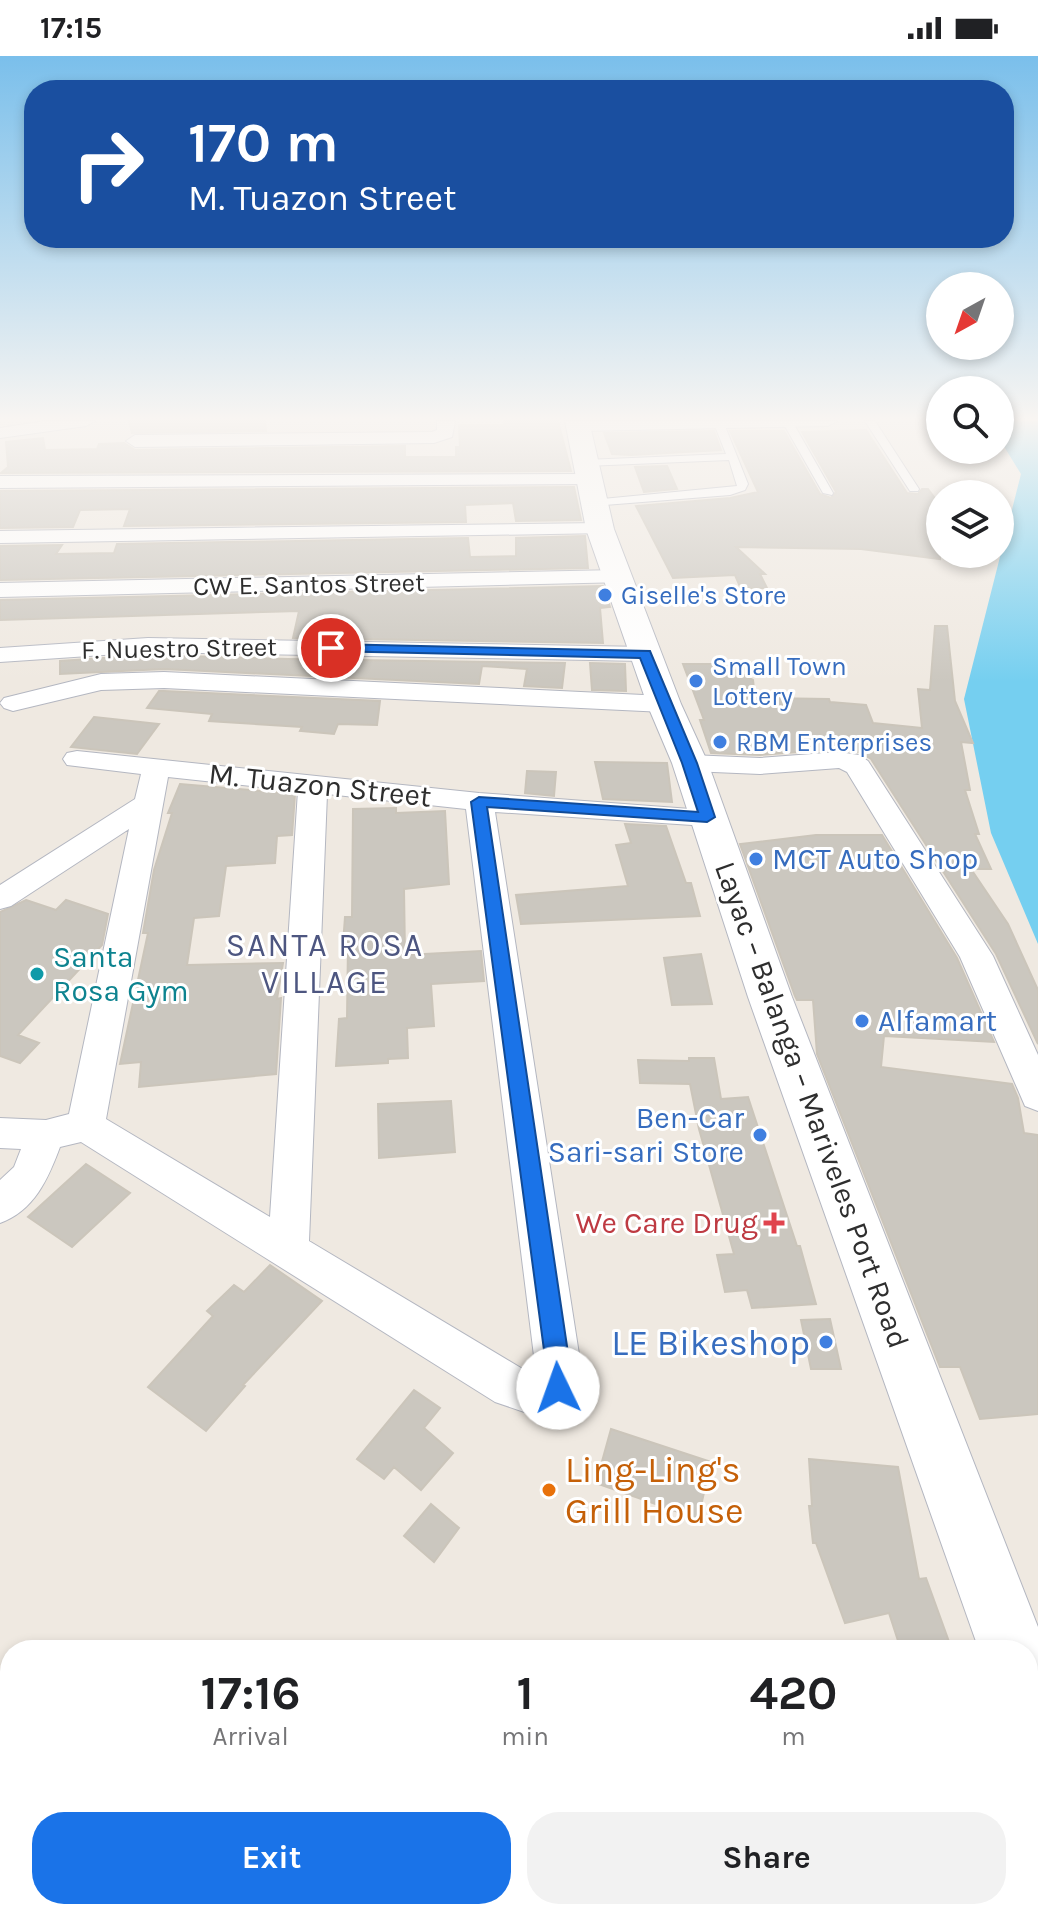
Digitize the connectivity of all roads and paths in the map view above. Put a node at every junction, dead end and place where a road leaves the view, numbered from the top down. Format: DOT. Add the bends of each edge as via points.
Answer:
graph roads {
  1 [pos="393,508"];
  2 [pos="598,508"];
  3 [pos="266,533"];
  4 [pos="0,537"];
  5 [pos="619,577"];
  6 [pos="261,585"];
  7 [pos="0,590"];
  8 [pos="645,654"];
  9 [pos="0,655"];
  10 [pos="13,703"];
  11 [pos="664,704"];
  12 [pos="77,759"];
  13 [pos="690,763"];
  14 [pos="156,767"];
  15 [pos="313,785"];
  16 [pos="479,802"];
  17 [pos="146,805"];
  18 [pos="707,817"];
  19 [pos="0,899"];
  20 [pos="1038,1096"];
  21 [pos="86,1126"];
  22 [pos="0,1133"];
  23 [pos="46,1135"];
  24 [pos="0,1206"];
  25 [pos="288,1252"];
  26 [pos="1009,1640"];
  1 -- 3 [label="street"];
  2 -- 5 [label="main road, Layac – Balanga – Mariveles Port Road"];
  3 -- 4 [label="street"];
  3 -- 6 [label="street"];
  5 -- 6 [label="street, CW E. Santos Street"];
  5 -- 8 [label="main road, Layac – Balanga – Mariveles Port Road"];
  6 -- 7 [label="street, CW E. Santos Street"];
  8 -- 9 [label="street, F. Nuestro Street" via="148,645"];
  8 -- 11 [label="main road, Layac – Balanga – Mariveles Port Road"];
  10 -- 11 [label="street" via="101,682 164,680"];
  11 -- 13 [label="main road, Layac – Balanga – Mariveles Port Road"];
  12 -- 14 [label="street, M. Tuazon Street"];
  13 -- 18 [label="main road, Layac – Balanga – Mariveles Port Road"];
  13 -- 20 [label="street" via="760,766 839,760 858,767 976,956"];
  14 -- 15 [label="street, M. Tuazon Street"];
  14 -- 17 [label="street"];
  15 -- 16 [label="street, M. Tuazon Street"];
  15 -- 25 [label="street"];
  16 -- 18 [label="street, M. Tuazon Street"];
  16 -- 25 [label="street" via="558,1388 536,1394 511,1387"];
  17 -- 19 [label="street"];
  17 -- 21 [label="street"];
  18 -- 26 [label="main road, Layac – Balanga – Mariveles Port Road"];
  21 -- 23 [label="street"];
  21 -- 25 [label="street"];
  22 -- 23 [label="street"];
  23 -- 24 [label="street" via="29,1177"];
}
